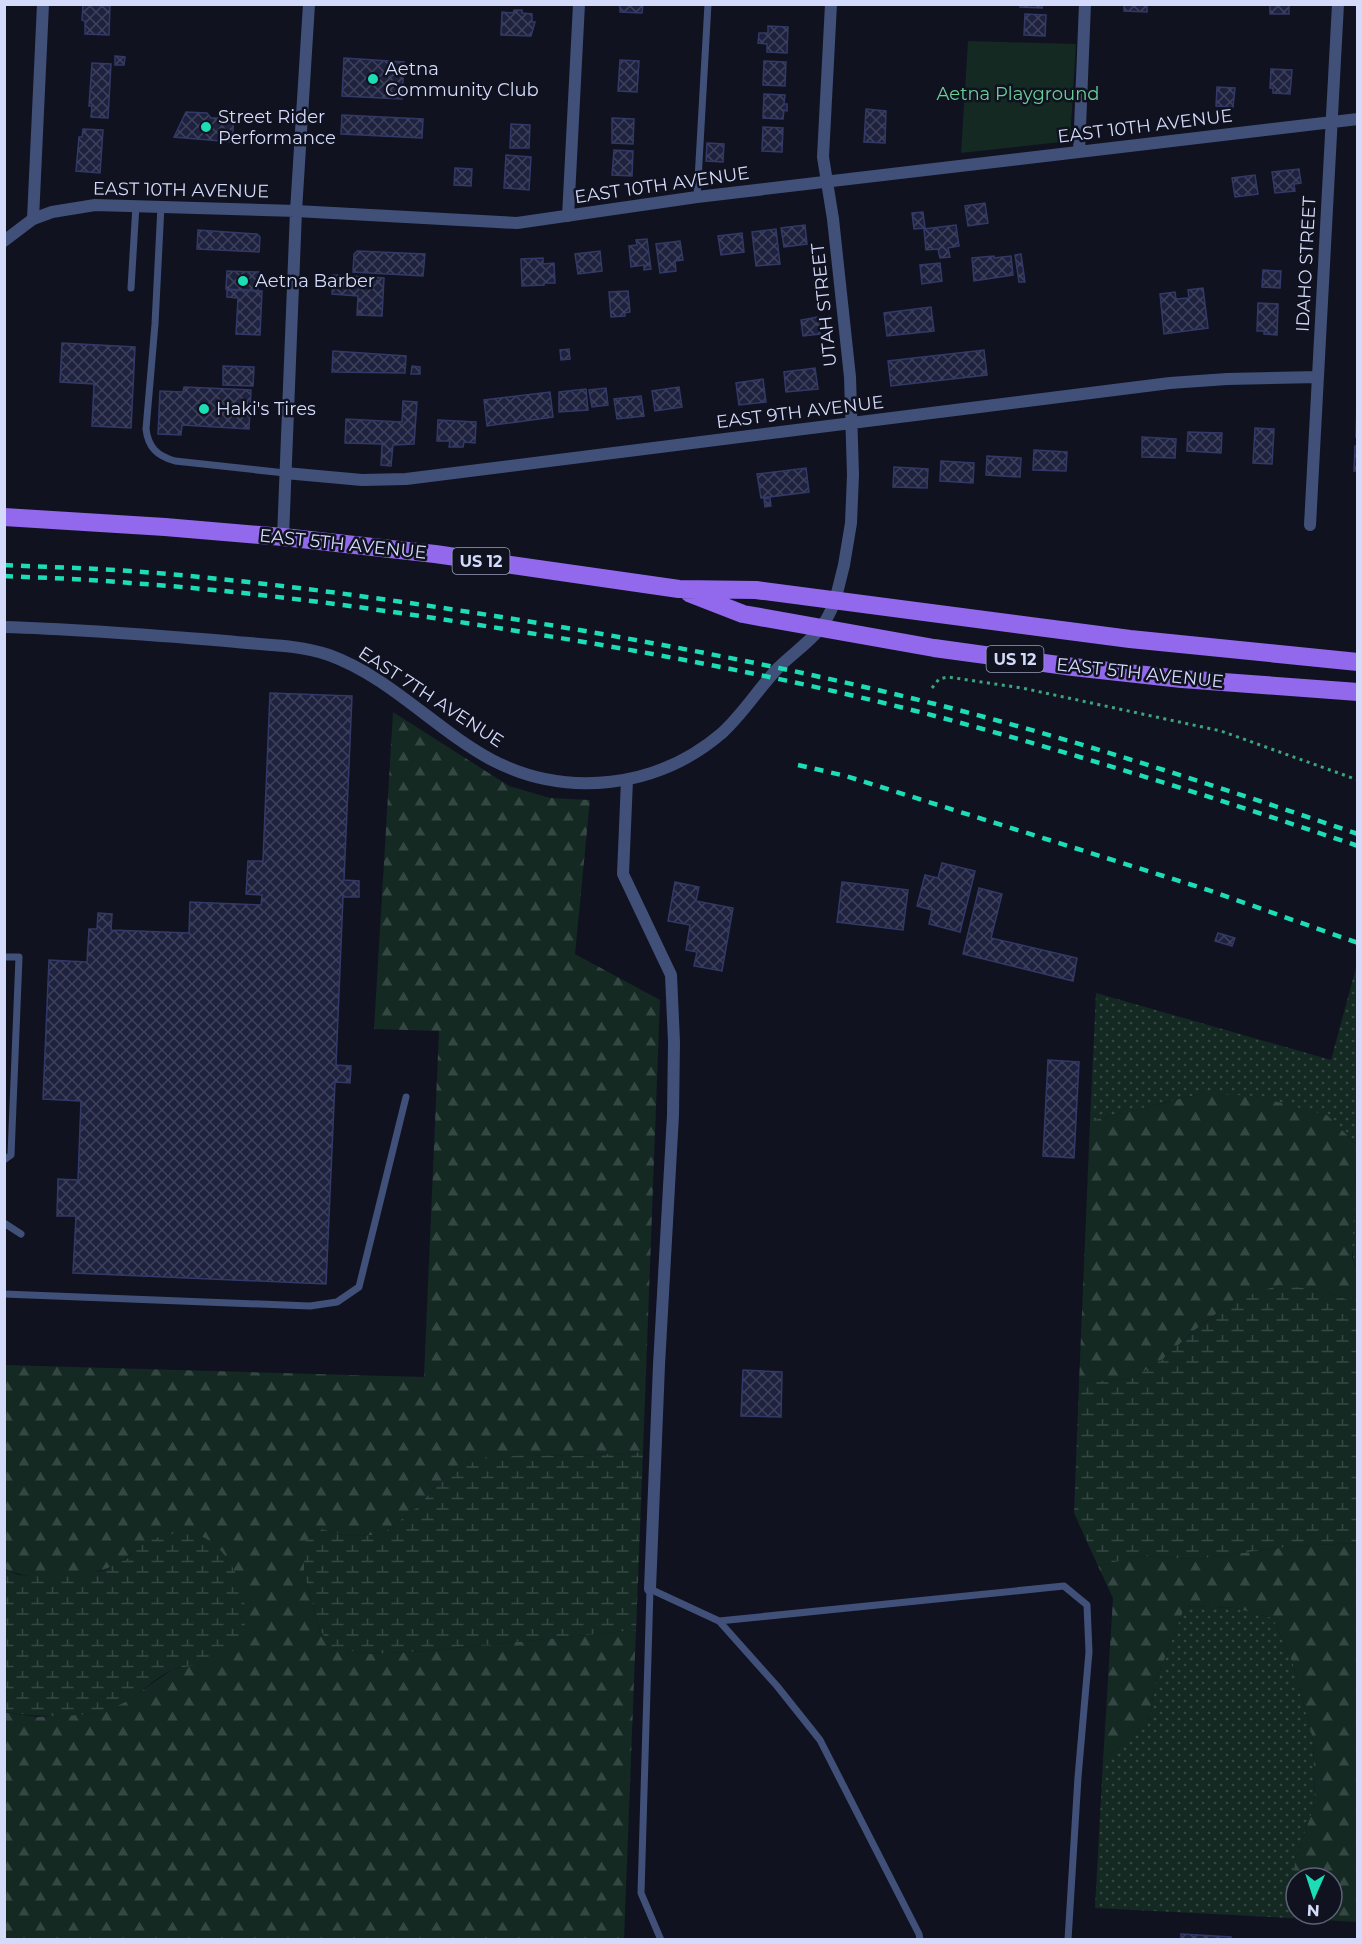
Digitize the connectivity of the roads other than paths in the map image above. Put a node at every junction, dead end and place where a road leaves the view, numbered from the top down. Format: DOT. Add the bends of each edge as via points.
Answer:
graph roads {
  1 [pos="43,4"];
  2 [pos="309,4"];
  3 [pos="579,4"];
  4 [pos="708,4"];
  5 [pos="831,4"];
  6 [pos="1085,4"];
  7 [pos="1338,4"];
  8 [pos="1358,119"];
  9 [pos="1331,121"];
  10 [pos="1079,152"];
  11 [pos="826,182"];
  12 [pos="697,197"];
  13 [pos="136,205"];
  14 [pos="161,206"];
  15 [pos="297,211"];
  16 [pos="568,216"];
  17 [pos="33,219"];
  18 [pos="4,241"];
  19 [pos="131,288"];
  20 [pos="1318,377"];
  21 [pos="851,424"];
  22 [pos="285,473"];
  23 [pos="4,517"];
  24 [pos="1310,525"];
  25 [pos="283,537"];
  26 [pos="679,589"];
  27 [pos="836,601"];
  28 [pos="4,627"];
  29 [pos="820,629"];
  30 [pos="1358,662"];
  31 [pos="1358,692"];
  32 [pos="627,780"];
  33 [pos="4,957"];
  34 [pos="406,1097"];
  35 [pos="4,1160"];
  36 [pos="4,1223"];
  37 [pos="21,1234"];
  38 [pos="4,1294"];
  39 [pos="650,1589"];
  40 [pos="718,1621"];
  41 [pos="661,1940"];
  42 [pos="920,1940"];
  43 [pos="1068,1940"];
  1 -- 17 [label="street"];
  2 -- 15 [label="street"];
  3 -- 16 [label="street"];
  4 -- 12 [label="lane"];
  5 -- 11 [label="street, UTAH STREET" via="823,148"];
  6 -- 10 [label="street"];
  7 -- 9 [label="street, IDAHO STREET"];
  8 -- 9 [label="street, EAST 10TH AVENUE"];
  9 -- 10 [label="street, EAST 10TH AVENUE"];
  9 -- 20 [label="street, IDAHO STREET"];
  10 -- 11 [label="street, EAST 10TH AVENUE"];
  11 -- 12 [label="street, EAST 10TH AVENUE"];
  11 -- 21 [label="street, UTAH STREET" via="849,368"];
  12 -- 16 [label="street, EAST 10TH AVENUE"];
  13 -- 14 [label="street, EAST 10TH AVENUE"];
  13 -- 17 [label="street, EAST 10TH AVENUE" via="86,206"];
  13 -- 19 [label="lane"];
  14 -- 15 [label="street, EAST 10TH AVENUE"];
  14 -- 22 [label="lane" via="147,441 163,458 175,461"];
  15 -- 16 [label="street, EAST 10TH AVENUE" via="505,223"];
  15 -- 22 [label="street"];
  17 -- 18 [label="street, EAST 10TH AVENUE"];
  20 -- 21 [label="street, EAST 9TH AVENUE" via="1170,383"];
  20 -- 24 [label="street, IDAHO STREET"];
  21 -- 22 [label="street, EAST 9TH AVENUE" via="406,479 362,480"];
  21 -- 27 [label="street, UTAH STREET" via="852,516"];
  22 -- 25 [label="street"];
  23 -- 25 [label="main road, EAST 5TH AVENUE / US 12"];
  25 -- 26 [label="main road, EAST 5TH AVENUE / US 12"];
  26 -- 27 [label="main road, EAST 5TH AVENUE / US 12" via="756,590"];
  26 -- 29 [label="main road, EAST 5TH AVENUE / US 12" via="743,614"];
  27 -- 29 [label="street, EAST 7TH AVENUE"];
  27 -- 30 [label="main road, EAST 5TH AVENUE / US 12" via="1130,639"];
  28 -- 32 [label="street, EAST 7TH AVENUE" via="308,650 360,670 464,743 530,776 568,782"];
  29 -- 31 [label="main road, EAST 5TH AVENUE / US 12" via="1073,667"];
  29 -- 32 [label="street, EAST 7TH AVENUE" via="777,668 736,718 709,743 666,768"];
  32 -- 39 [label="street" via="623,874 671,975 674,1042"];
  33 -- 35 [label="lane" via="19,957 11,1155"];
  34 -- 38 [label="lane" via="359,1287 337,1302 310,1306"];
  36 -- 37 [label="lane"];
  39 -- 40 [label="lane"];
  39 -- 41 [label="lane" via="641,1893"];
  40 -- 42 [label="lane" via="820,1740"];
  40 -- 43 [label="lane" via="1064,1586 1087,1605 1089,1652"];
}
